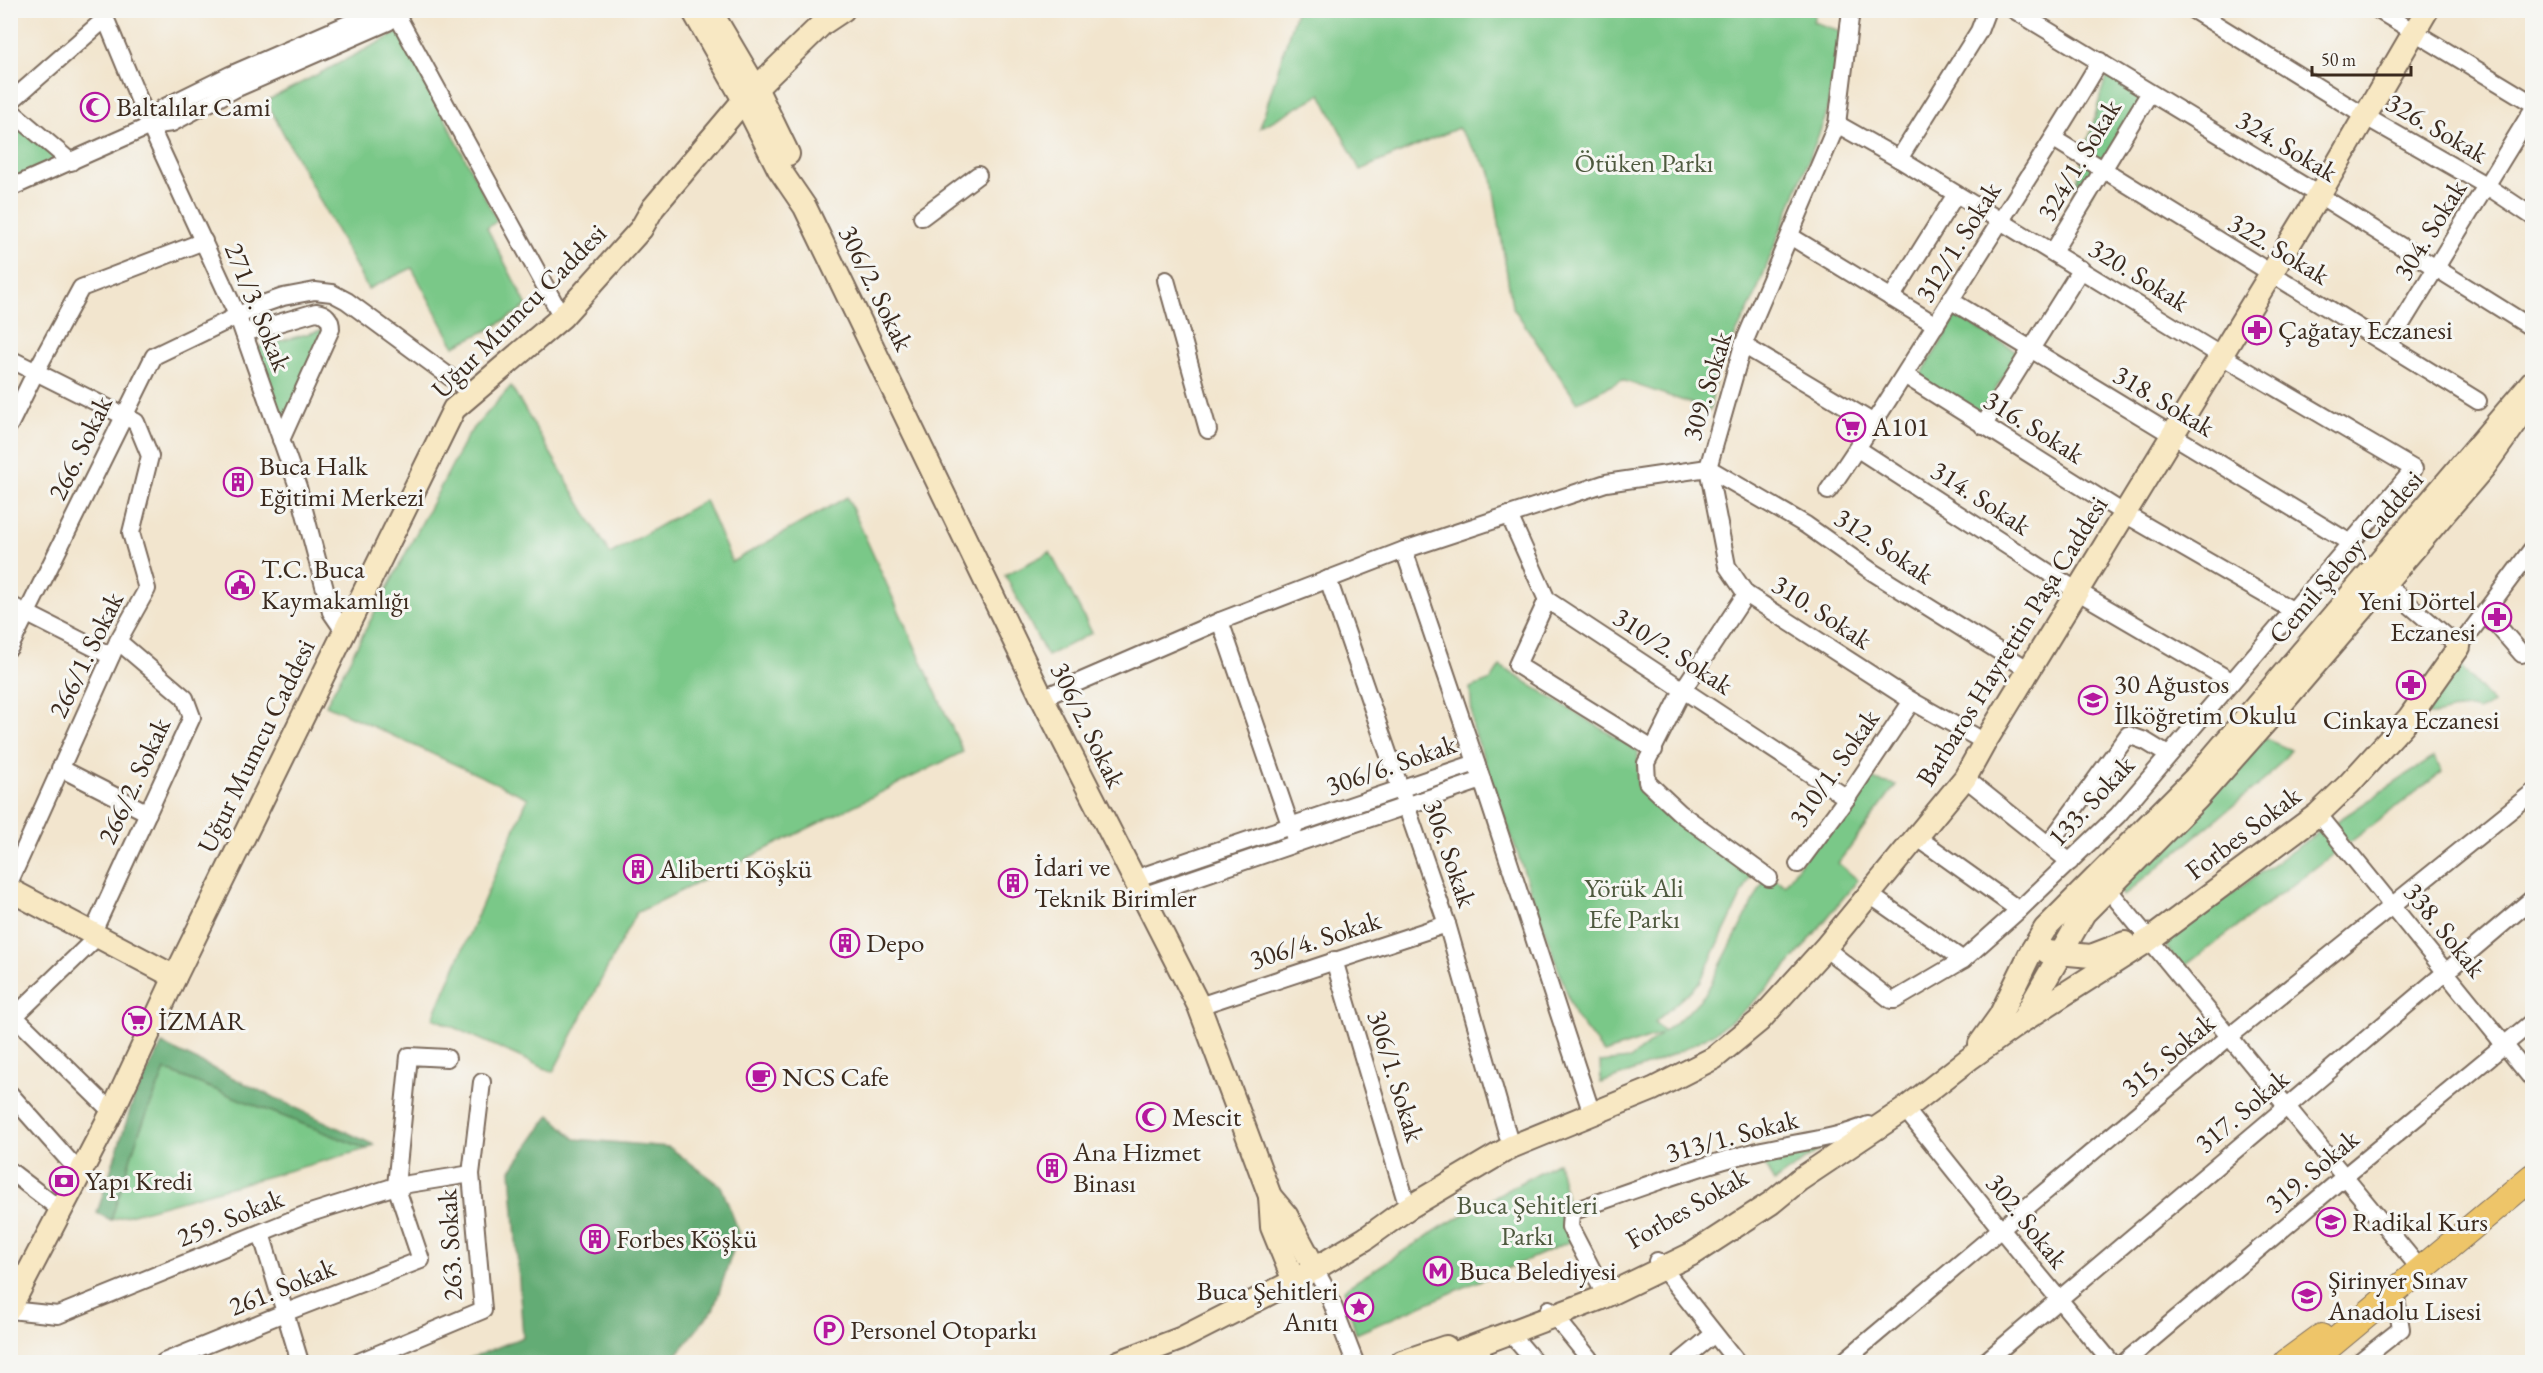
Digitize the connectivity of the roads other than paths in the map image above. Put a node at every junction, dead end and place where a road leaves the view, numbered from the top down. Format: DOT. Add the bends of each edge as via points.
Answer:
graph roads {
  1 [pos="380,10"];
  2 [pos="693,10"];
  3 [pos="710,10"];
  4 [pos="1851,10"];
  5 [pos="1987,10"];
  6 [pos="2014,10"];
  7 [pos="2378,10"];
  8 [pos="2427,10"];
  9 [pos="2197,11"];
  10 [pos="398,12"];
  11 [pos="104,14"];
  12 [pos="838,14"];
  13 [pos="2415,31"];
  14 [pos="2100,61"];
  15 [pos="2150,94"];
  16 [pos="752,99"];
  17 [pos="10,102"];
  18 [pos="2532,103"];
  19 [pos="10,110"];
  20 [pos="2532,111"];
  21 [pos="2366,117"];
  22 [pos="1837,124"];
  23 [pos="150,126"];
  24 [pos="2054,139"];
  25 [pos="1899,159"];
  26 [pos="70,162"];
  27 [pos="2102,170"];
  28 [pos="978,175"];
  29 [pos="2487,186"];
  30 [pos="10,188"];
  31 [pos="1956,194"];
  32 [pos="2319,195"];
  33 [pos="2532,216"];
  34 [pos="922,217"];
  35 [pos="2000,221"];
  36 [pos="1790,236"];
  37 [pos="204,241"];
  38 [pos="2053,252"];
  39 [pos="2080,269"];
  40 [pos="2436,269"];
  41 [pos="2270,274"];
  42 [pos="1167,280"];
  43 [pos="1891,298"];
  44 [pos="1950,300"];
  45 [pos="562,317"];
  46 [pos="241,325"];
  47 [pos="1936,325"];
  48 [pos="2532,328"];
  49 [pos="2389,344"];
  50 [pos="1743,345"];
  51 [pos="2029,349"];
  52 [pos="2220,355"];
  53 [pos="10,360"];
  54 [pos="36,371"];
  55 [pos="1905,376"];
  56 [pos="2532,382"];
  57 [pos="473,394"];
  58 [pos="2532,400"];
  59 [pos="2478,401"];
  60 [pos="124,416"];
  61 [pos="1874,423"];
  62 [pos="10,424"];
  63 [pos="1983,426"];
  64 [pos="1208,430"];
  65 [pos="2172,436"];
  66 [pos="281,440"];
  67 [pos="1858,449"];
  68 [pos="1708,468"];
  69 [pos="2414,469"];
  70 [pos="1828,491"];
  71 [pos="2125,514"];
  72 [pos="1509,515"];
  73 [pos="2352,544"];
  74 [pos="2532,549"];
  75 [pos="1404,550"];
  76 [pos="1328,579"];
  77 [pos="2385,585"];
  78 [pos="2077,591"];
  79 [pos="1746,594"];
  80 [pos="1547,600"];
  81 [pos="10,605"];
  82 [pos="2292,610"];
  83 [pos="27,614"];
  84 [pos="2483,615"];
  85 [pos="1220,621"];
  86 [pos="344,631"];
  87 [pos="10,647"];
  88 [pos="2459,647"];
  89 [pos="115,648"];
  90 [pos="2522,654"];
  91 [pos="2029,670"];
  92 [pos="2231,681"];
  93 [pos="1684,688"];
  94 [pos="1042,698"];
  95 [pos="1912,701"];
  96 [pos="1985,742"];
  97 [pos="1654,750"];
  98 [pos="2168,755"];
  99 [pos="1476,763"];
  100 [pos="60,768"];
  101 [pos="1965,778"];
  102 [pos="1482,780"];
  103 [pos="1401,788"];
  104 [pos="2532,793"];
  105 [pos="1847,798"];
  106 [pos="1406,805"];
  107 [pos="148,813"];
  108 [pos="2318,814"];
  109 [pos="1290,825"];
  110 [pos="1918,838"];
  111 [pos="1296,843"];
  112 [pos="2048,845"];
  113 [pos="2070,862"];
  114 [pos="1798,864"];
  115 [pos="1769,878"];
  116 [pos="10,881"];
  117 [pos="1138,887"];
  118 [pos="2108,889"];
  119 [pos="10,891"];
  120 [pos="1870,895"];
  121 [pos="2532,899"];
  122 [pos="2393,906"];
  123 [pos="2019,910"];
  124 [pos="1447,924"];
  125 [pos="96,934"];
  126 [pos="2149,939"];
  127 [pos="1825,948"];
  128 [pos="2031,952"];
  129 [pos="2056,959"];
  130 [pos="1334,960"];
  131 [pos="1963,960"];
  132 [pos="2446,972"];
  133 [pos="175,977"];
  134 [pos="2088,979"];
  135 [pos="1198,1006"];
  136 [pos="13,1014"];
  137 [pos="2022,1021"];
  138 [pos="2532,1022"];
  139 [pos="2230,1036"];
  140 [pos="2504,1044"];
  141 [pos="447,1058"];
  142 [pos="1969,1059"];
  143 [pos="2532,1079"];
  144 [pos="482,1082"];
  145 [pos="10,1094"];
  146 [pos="2287,1106"];
  147 [pos="1905,1109"];
  148 [pos="112,1112"];
  149 [pos="1592,1114"];
  150 [pos="1511,1147"];
  151 [pos="10,1171"];
  152 [pos="81,1174"];
  153 [pos="471,1174"];
  154 [pos="2344,1177"];
  155 [pos="2532,1177"];
  156 [pos="396,1186"];
  157 [pos="1270,1196"];
  158 [pos="1408,1208"];
  159 [pos="63,1211"];
  160 [pos="2000,1228"];
  161 [pos="261,1233"];
  162 [pos="1660,1266"];
  163 [pos="1315,1269"];
  164 [pos="2421,1270"];
  165 [pos="1294,1281"];
  166 [pos="1601,1287"];
  167 [pos="2395,1293"];
  168 [pos="2058,1300"];
  169 [pos="10,1309"];
  170 [pos="1552,1312"];
  171 [pos="284,1313"];
  172 [pos="2358,1323"];
  173 [pos="1511,1334"];
  174 [pos="1714,1335"];
  175 [pos="1481,1355"];
  176 [pos="164,1362"];
  177 [pos="300,1362"];
  178 [pos="359,1362"];
  179 [pos="1119,1362"];
  180 [pos="1355,1362"];
  181 [pos="1402,1362"];
  182 [pos="1435,1362"];
  183 [pos="1535,1362"];
  184 [pos="1592,1362"];
  185 [pos="1680,1362"];
  186 [pos="1737,1362"];
  187 [pos="1843,1362"];
  188 [pos="1985,1362"];
  189 [pos="2111,1362"];
  190 [pos="2125,1362"];
  191 [pos="2287,1362"];
  192 [pos="2310,1362"];
  193 [pos="2359,1362"];
  1 -- 23 [label="street" via="163,108"];
  2 -- 16 [label="main road"];
  3 -- 16 [label="main road"];
  4 -- 22 [label="street, 309. Sokak"];
  5 -- 25 [label="street" via="1979,31"];
  6 -- 14 [label="street, 324. Sokak"];
  7 -- 13 [label="street"];
  8 -- 13 [label="main road, Barbaros Hayrettin Paşa Caddesi"];
  9 -- 21 [label="street, 326. Sokak"];
  10 -- 23 [label="street" via="388,22 235,89 172,123"];
  10 -- 45 [label="street"];
  11 -- 17 [label="street"];
  11 -- 23 [label="street, 271/3. Sokak"];
  12 -- 16 [label="main road, Uğur Mumcu Caddesi" via="828,33"];
  13 -- 18 [label="street"];
  13 -- 21 [label="main road, Barbaros Hayrettin Paşa Caddesi"];
  14 -- 15 [label="street, 324. Sokak"];
  14 -- 24 [label="street, 312/1. Sokak"];
  15 -- 27 [label="street, 324/1. Sokak"];
  15 -- 32 [label="street, 324. Sokak"];
  16 -- 45 [label="main road, Uğur Mumcu Caddesi" via="663,215 641,229"];
  16 -- 94 [label="main road, 306/2. Sokak" via="778,169 805,207"];
  19 -- 26 [label="street"];
  20 -- 29 [label="street, 304. Sokak"];
  21 -- 29 [label="street, 326. Sokak"];
  21 -- 32 [label="main road, Barbaros Hayrettin Paşa Caddesi"];
  22 -- 25 [label="street, 320. Sokak"];
  22 -- 36 [label="street, 309. Sokak"];
  23 -- 26 [label="street"];
  23 -- 37 [label="street, 271/3. Sokak"];
  24 -- 27 [label="street, 322. Sokak"];
  24 -- 35 [label="street, 312/1. Sokak"];
  25 -- 31 [label="street, 320. Sokak"];
  26 -- 30 [label="street"];
  27 -- 38 [label="street, 324/1. Sokak"];
  27 -- 41 [label="street, 322. Sokak"];
  28 -- 34 [label="street"];
  29 -- 33 [label="street, 326. Sokak"];
  29 -- 40 [label="street, 304. Sokak"];
  31 -- 35 [label="street, 320. Sokak"];
  31 -- 43 [label="street"];
  32 -- 40 [label="street, 324. Sokak"];
  32 -- 41 [label="main road, Barbaros Hayrettin Paşa Caddesi"];
  35 -- 38 [label="street, 320. Sokak"];
  35 -- 44 [label="street, 312/1. Sokak"];
  36 -- 43 [label="street"];
  36 -- 50 [label="street, 309. Sokak"];
  37 -- 46 [label="street, 271/3. Sokak"];
  37 -- 54 [label="street" via="81,288"];
  38 -- 39 [label="street, 320. Sokak"];
  39 -- 51 [label="street"];
  39 -- 52 [label="street, 320. Sokak"];
  40 -- 48 [label="street, 324. Sokak"];
  40 -- 49 [label="street, 304. Sokak"];
  41 -- 49 [label="street, 322. Sokak"];
  41 -- 52 [label="main road, Barbaros Hayrettin Paşa Caddesi"];
  42 -- 64 [label="street"];
  43 -- 47 [label="street"];
  44 -- 47 [label="street, 312/1. Sokak"];
  44 -- 51 [label="street, 318. Sokak"];
  45 -- 57 [label="main road, Uğur Mumcu Caddesi"];
  46 -- 57 [label="street" via="283,297 315,291 332,293"];
  46 -- 60 [label="street, 266. Sokak" via="154,356"];
  46 -- 66 [label="street, 271/3. Sokak"];
  46 -- 66 [label="street" via="316,312 330,321 331,329"];
  47 -- 55 [label="street, 312/1. Sokak"];
  49 -- 59 [label="street, 322. Sokak"];
  50 -- 61 [label="street"];
  50 -- 68 [label="street, 309. Sokak"];
  51 -- 63 [label="street"];
  51 -- 65 [label="street, 318. Sokak"];
  52 -- 65 [label="main road, Barbaros Hayrettin Paşa Caddesi"];
  52 -- 69 [label="street, 320. Sokak"];
  53 -- 54 [label="street"];
  54 -- 60 [label="street"];
  54 -- 62 [label="street"];
  55 -- 61 [label="street, 312/1. Sokak"];
  55 -- 63 [label="street, 316. Sokak"];
  56 -- 128 [label="main road, Cemil Şeboy Caddesi" via="2195,778 2045,929"];
  57 -- 86 [label="main road, Uğur Mumcu Caddesi" via="454,409"];
  58 -- 77 [label="main road, Cemil Şeboy Caddesi" via="2484,467"];
  60 -- 83 [label="street, 266. Sokak"];
  60 -- 89 [label="street, 266/1. Sokak" via="136,422 150,456 131,532 147,589"];
  61 -- 67 [label="street, 312/1. Sokak"];
  63 -- 71 [label="street, 316. Sokak"];
  65 -- 71 [label="main road, Barbaros Hayrettin Paşa Caddesi"];
  65 -- 73 [label="street, 318. Sokak"];
  66 -- 86 [label="street, 271/3. Sokak" via="332,612"];
  67 -- 70 [label="street, 312/1. Sokak"];
  67 -- 78 [label="street, 314. Sokak"];
  68 -- 72 [label="street, 309. Sokak" via="1606,483"];
  68 -- 79 [label="street, 310. Sokak" via="1727,566"];
  68 -- 91 [label="street, 312. Sokak" via="1806,525 1874,573"];
  69 -- 73 [label="street, 133. Sokak"];
  71 -- 78 [label="main road, Barbaros Hayrettin Paşa Caddesi"];
  71 -- 82 [label="street, 316. Sokak"];
  72 -- 75 [label="street, 309. Sokak"];
  72 -- 80 [label="street"];
  73 -- 82 [label="street, 133. Sokak"];
  74 -- 84 [label="street"];
  75 -- 76 [label="street, 309. Sokak"];
  75 -- 99 [label="street"];
  76 -- 85 [label="street, 309. Sokak"];
  76 -- 103 [label="street, 306. Sokak"];
  77 -- 88 [label="street"];
  77 -- 118 [label="main road, Cemil Şeboy Caddesi" via="2197,799"];
  78 -- 91 [label="main road, Barbaros Hayrettin Paşa Caddesi"];
  78 -- 92 [label="street, 314. Sokak"];
  79 -- 93 [label="street"];
  79 -- 95 [label="street, 310. Sokak"];
  80 -- 93 [label="street, 310/2. Sokak"];
  80 -- 97 [label="street" via="1517,665"];
  81 -- 83 [label="street, 266/2. Sokak"];
  82 -- 92 [label="street, 133. Sokak"];
  83 -- 87 [label="street, 266. Sokak"];
  83 -- 89 [label="street, 266/2. Sokak"];
  84 -- 88 [label="street"];
  84 -- 90 [label="street"];
  85 -- 94 [label="street, 309. Sokak"];
  85 -- 109 [label="street"];
  86 -- 133 [label="main road, Uğur Mumcu Caddesi"];
  88 -- 108 [label="main road, Forbes Sokak" via="2409,718"];
  89 -- 100 [label="street, 266/1. Sokak"];
  89 -- 107 [label="street, 266/2. Sokak" via="185,698 192,717"];
  91 -- 96 [label="main road, Barbaros Hayrettin Paşa Caddesi"];
  92 -- 98 [label="street, 133. Sokak"];
  93 -- 97 [label="street"];
  93 -- 105 [label="street, 310/2. Sokak"];
  94 -- 117 [label="main road, 306/2. Sokak"];
  95 -- 96 [label="street, 310. Sokak"];
  95 -- 105 [label="street, 310/1. Sokak"];
  96 -- 101 [label="main road, Barbaros Hayrettin Paşa Caddesi"];
  97 -- 115 [label="street" via="1646,763 1647,782 1680,813"];
  98 -- 112 [label="street" via="2128,735"];
  98 -- 113 [label="street, 133. Sokak"];
  99 -- 102 [label="street, 306/6. Sokak"];
  99 -- 103 [label="street, 306/6. Sokak"];
  100 -- 107 [label="street"];
  100 -- 116 [label="street, 266/1. Sokak"];
  101 -- 110 [label="main road, Barbaros Hayrettin Paşa Caddesi"];
  101 -- 112 [label="street"];
  102 -- 106 [label="street, 306/6. Sokak"];
  102 -- 149 [label="street"];
  103 -- 106 [label="street, 306. Sokak"];
  103 -- 109 [label="street, 306/6. Sokak"];
  104 -- 122 [label="street, 315. Sokak"];
  105 -- 114 [label="street, 310/1. Sokak"];
  106 -- 111 [label="street, 306/6. Sokak"];
  106 -- 124 [label="street, 306. Sokak"];
  107 -- 125 [label="street, 266/2. Sokak"];
  108 -- 122 [label="street, 338. Sokak"];
  108 -- 126 [label="main road, Forbes Sokak"];
  109 -- 111 [label="street"];
  109 -- 117 [label="street, 306/6. Sokak"];
  110 -- 120 [label="main road, Barbaros Hayrettin Paşa Caddesi"];
  110 -- 123 [label="street"];
  111 -- 117 [label="street, 306/6. Sokak"];
  112 -- 113 [label="street"];
  113 -- 123 [label="street, 133. Sokak"];
  117 -- 135 [label="main road, 306/2. Sokak"];
  118 -- 126 [label="street"];
  118 -- 129 [label="main road, Forbes Sokak" via="2084,913"];
  119 -- 125 [label="main road"];
  120 -- 127 [label="main road, Barbaros Hayrettin Paşa Caddesi"];
  120 -- 131 [label="street"];
  121 -- 132 [label="street, 317. Sokak"];
  122 -- 132 [label="street, 338. Sokak"];
  122 -- 139 [label="street, 315. Sokak"];
  123 -- 131 [label="street, 133. Sokak"];
  124 -- 130 [label="street, 306/4. Sokak"];
  124 -- 150 [label="street, 306. Sokak"];
  125 -- 133 [label="main road"];
  125 -- 136 [label="street, 266/2. Sokak"];
  126 -- 129 [label="main road" via="2134,937 2091,956"];
  126 -- 134 [label="main road, Forbes Sokak"];
  126 -- 139 [label="street"];
  127 -- 131 [label="street, 133. Sokak" via="1895,1000"];
  127 -- 149 [label="main road, Barbaros Hayrettin Paşa Caddesi" via="1759,1021 1714,1058"];
  128 -- 129 [label="main road"];
  128 -- 142 [label="main road, Cemil Şeboy Caddesi" via="2000,1016"];
  129 -- 134 [label="main road"];
  129 -- 137 [label="main road, Forbes Sokak"];
  130 -- 135 [label="street, 306/4. Sokak"];
  130 -- 158 [label="street, 306/1. Sokak"];
  132 -- 140 [label="street, 338. Sokak"];
  132 -- 146 [label="street, 317. Sokak"];
  133 -- 148 [label="main road, Uğur Mumcu Caddesi"];
  134 -- 137 [label="main road, Forbes Sokak"];
  135 -- 157 [label="main road, 306/2. Sokak"];
  136 -- 148 [label="street"];
  137 -- 142 [label="main road, Forbes Sokak"];
  138 -- 140 [label="street, 319. Sokak"];
  139 -- 146 [label="street"];
  139 -- 160 [label="street, 315. Sokak"];
  140 -- 143 [label="street, 338. Sokak"];
  140 -- 154 [label="street, 319. Sokak"];
  141 -- 156 [label="street" via="408,1056"];
  142 -- 147 [label="main road, Forbes Sokak"];
  144 -- 153 [label="street, 263. Sokak"];
  145 -- 152 [label="street"];
  146 -- 154 [label="street"];
  146 -- 168 [label="street, 317. Sokak"];
  147 -- 160 [label="street, 302. Sokak"];
  147 -- 162 [label="main road, Forbes Sokak" via="1694,1253"];
  147 -- 166 [label="street, 313/1. Sokak" via="1848,1133 1762,1150 1571,1212 1570,1227"];
  148 -- 152 [label="main road, Uğur Mumcu Caddesi"];
  149 -- 150 [label="main road, Barbaros Hayrettin Paşa Caddesi"];
  150 -- 158 [label="main road, Barbaros Hayrettin Paşa Caddesi"];
  151 -- 159 [label="street"];
  152 -- 159 [label="main road, Uğur Mumcu Caddesi"];
  153 -- 156 [label="street, 259. Sokak"];
  153 -- 178 [label="street, 263. Sokak" via="483,1310"];
  154 -- 164 [label="street"];
  154 -- 190 [label="street, 319. Sokak"];
  155 -- 164 [label="main road"];
  156 -- 161 [label="street, 259. Sokak"];
  156 -- 171 [label="street, 261. Sokak" via="421,1260"];
  157 -- 163 [label="main road, 306/2. Sokak" via="1286,1215"];
  157 -- 165 [label="main road" via="1272,1227"];
  158 -- 163 [label="main road, Barbaros Hayrettin Paşa Caddesi"];
  159 -- 169 [label="main road, Uğur Mumcu Caddesi"];
  160 -- 168 [label="street, 302. Sokak"];
  160 -- 187 [label="street, 315. Sokak"];
  161 -- 169 [label="street, 259. Sokak" via="58,1315"];
  161 -- 171 [label="street"];
  162 -- 166 [label="main road, Forbes Sokak"];
  162 -- 170 [label="main road, Forbes Sokak"];
  162 -- 174 [label="street"];
  163 -- 165 [label="main road, Barbaros Hayrettin Paşa Caddesi"];
  163 -- 180 [label="street"];
  164 -- 167 [label="main road"];
  165 -- 179 [label="main road, Barbaros Hayrettin Paşa Caddesi" via="1180,1339"];
  166 -- 170 [label="main road, Forbes Sokak"];
  167 -- 172 [label="main road"];
  167 -- 193 [label="street" via="2401,1329"];
  168 -- 188 [label="street, 317. Sokak"];
  168 -- 189 [label="street, 302. Sokak"];
  170 -- 173 [label="main road, Forbes Sokak"];
  170 -- 181 [label="main road, Forbes Sokak"];
  170 -- 184 [label="street"];
  171 -- 176 [label="street, 261. Sokak"];
  171 -- 177 [label="street"];
  172 -- 191 [label="main road" via="2339,1323"];
  172 -- 192 [label="main road"];
  173 -- 175 [label="main road, Forbes Sokak"];
  173 -- 183 [label="street"];
  174 -- 185 [label="street"];
  174 -- 186 [label="street"];
  175 -- 182 [label="main road, Forbes Sokak"];
}
